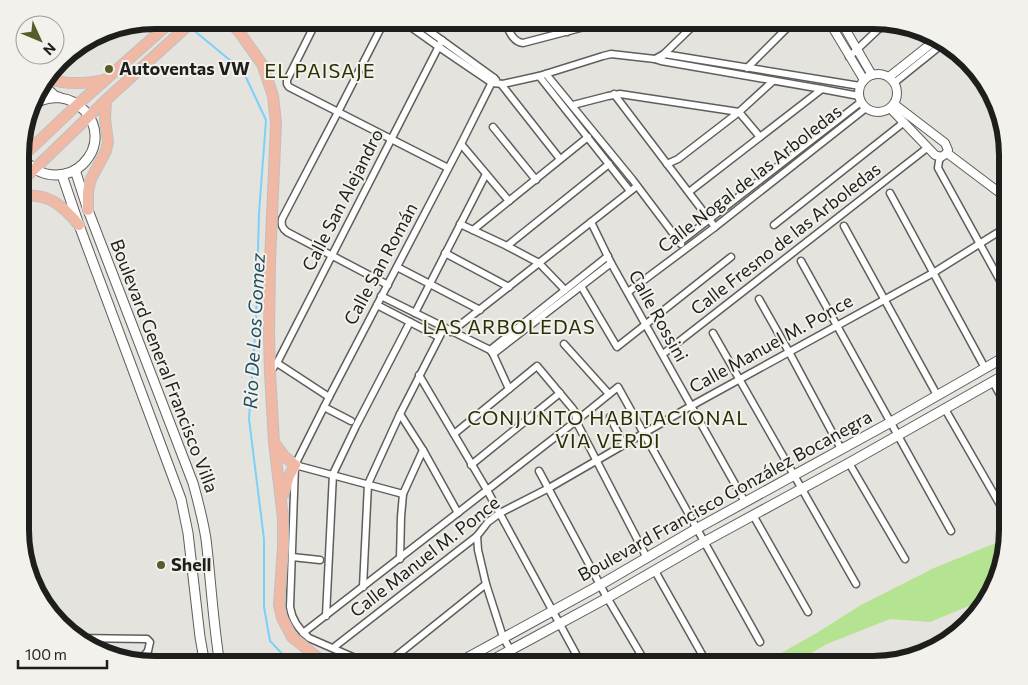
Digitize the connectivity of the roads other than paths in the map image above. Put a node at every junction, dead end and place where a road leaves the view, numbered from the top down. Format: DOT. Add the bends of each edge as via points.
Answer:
graph roads {
  1 [pos="162,29"];
  2 [pos="185,29"];
  3 [pos="236,29"];
  4 [pos="238,29"];
  5 [pos="313,29"];
  6 [pos="380,29"];
  7 [pos="413,29"];
  8 [pos="427,29"];
  9 [pos="509,29"];
  10 [pos="564,29"];
  11 [pos="576,29"];
  12 [pos="690,29"];
  13 [pos="786,29"];
  14 [pos="834,29"];
  15 [pos="846,29"];
  16 [pos="878,29"];
  17 [pos="566,32"];
  18 [pos="240,33"];
  19 [pos="442,40"];
  20 [pos="932,44"];
  21 [pos="438,47"];
  22 [pos="938,47"];
  23 [pos="858,49"];
  24 [pos="664,54"];
  25 [pos="850,56"];
  26 [pos="658,60"];
  27 [pos="747,68"];
  28 [pos="546,74"];
  29 [pos="872,75"];
  30 [pos="539,76"];
  31 [pos="54,80"];
  32 [pos="105,80"];
  33 [pos="891,80"];
  34 [pos="773,81"];
  35 [pos="496,82"];
  36 [pos="862,83"];
  37 [pos="47,89"];
  38 [pos="822,89"];
  39 [pos="614,94"];
  40 [pos="62,98"];
  41 [pos="41,100"];
  42 [pos="106,100"];
  43 [pos="862,102"];
  44 [pos="78,104"];
  45 [pos="573,105"];
  46 [pos="892,106"];
  47 [pos="338,112"];
  48 [pos="739,112"];
  49 [pos="90,116"];
  50 [pos="903,122"];
  51 [pos="493,128"];
  52 [pos="588,137"];
  53 [pos="760,137"];
  54 [pos="391,139"];
  55 [pos="461,144"];
  56 [pos="927,148"];
  57 [pos="29,149"];
  58 [pos="944,155"];
  59 [pos="560,159"];
  60 [pos="609,164"];
  61 [pos="667,164"];
  62 [pos="29,165"];
  63 [pos="448,168"];
  64 [pos="34,169"];
  65 [pos="75,170"];
  66 [pos="29,174"];
  67 [pos="486,174"];
  68 [pos="62,175"];
  69 [pos="536,180"];
  70 [pos="637,186"];
  71 [pos="630,191"];
  72 [pos="689,192"];
  73 [pos="890,193"];
  74 [pos="999,193"];
  75 [pos="29,196"];
  76 [pos="509,201"];
  77 [pos="88,210"];
  78 [pos="709,219"];
  79 [pos="590,222"];
  80 [pos="460,224"];
  81 [pos="78,225"];
  82 [pos="774,225"];
  83 [pos="715,226"];
  84 [pos="844,226"];
  85 [pos="473,230"];
  86 [pos="999,232"];
  87 [pos="680,242"];
  88 [pos="980,244"];
  89 [pos="507,246"];
  90 [pos="685,249"];
  91 [pos="446,253"];
  92 [pos="331,256"];
  93 [pos="731,257"];
  94 [pos="609,259"];
  95 [pos="802,261"];
  96 [pos="539,263"];
  97 [pos="397,267"];
  98 [pos="933,273"];
  99 [pos="999,278"];
  100 [pos="388,284"];
  101 [pos="430,284"];
  102 [pos="581,286"];
  103 [pos="509,287"];
  104 [pos="565,290"];
  105 [pos="628,292"];
  106 [pos="381,296"];
  107 [pos="885,298"];
  108 [pos="760,300"];
  109 [pos="377,305"];
  110 [pos="480,310"];
  111 [pos="415,313"];
  112 [pos="410,322"];
  113 [pos="646,325"];
  114 [pos="837,326"];
  115 [pos="444,328"];
  116 [pos="451,332"];
  117 [pos="713,332"];
  118 [pos="439,337"];
  119 [pos="564,344"];
  120 [pos="491,352"];
  121 [pos="789,352"];
  122 [pos="663,354"];
  123 [pos="999,360"];
  124 [pos="276,363"];
  125 [pos="987,367"];
  126 [pos="270,373"];
  127 [pos="419,375"];
  128 [pos="739,379"];
  129 [pos="999,379"];
  130 [pos="995,381"];
  131 [pos="509,389"];
  132 [pos="999,389"];
  133 [pos="560,392"];
  134 [pos="609,394"];
  135 [pos="937,395"];
  136 [pos="329,397"];
  137 [pos="692,406"];
  138 [pos="324,407"];
  139 [pos="945,409"];
  140 [pos="400,414"];
  141 [pos="610,417"];
  142 [pos="350,421"];
  143 [pos="576,422"];
  144 [pos="891,422"];
  145 [pos="454,434"];
  146 [pos="643,434"];
  147 [pos="898,435"];
  148 [pos="274,442"];
  149 [pos="624,445"];
  150 [pos="842,449"];
  151 [pos="423,450"];
  152 [pos="596,461"];
  153 [pos="849,463"];
  154 [pos="295,465"];
  155 [pos="471,465"];
  156 [pos="540,471"];
  157 [pos="333,474"];
  158 [pos="794,475"];
  159 [pos="368,484"];
  160 [pos="548,488"];
  161 [pos="801,489"];
  162 [pos="487,490"];
  163 [pos="403,494"];
  164 [pos="282,498"];
  165 [pos="745,502"];
  166 [pos="999,502"];
  167 [pos="458,513"];
  168 [pos="500,513"];
  169 [pos="753,515"];
  170 [pos="696,530"];
  171 [pos="951,530"];
  172 [pos="477,536"];
  173 [pos="704,542"];
  174 [pos="292,557"];
  175 [pos="647,558"];
  176 [pos="400,559"];
  177 [pos="905,559"];
  178 [pos="320,560"];
  179 [pos="655,571"];
  180 [pos="486,584"];
  181 [pos="856,584"];
  182 [pos="600,585"];
  183 [pos="363,587"];
  184 [pos="608,598"];
  185 [pos="553,610"];
  186 [pos="808,612"];
  187 [pos="326,616"];
  188 [pos="560,624"];
  189 [pos="303,633"];
  190 [pos="504,637"];
  191 [pos="92,639"];
  192 [pos="96,639"];
  193 [pos="760,642"];
  194 [pos="306,648"];
  195 [pos="333,648"];
  196 [pos="511,650"];
  197 [pos="144,655"];
  198 [pos="203,656"];
  199 [pos="219,656"];
  200 [pos="316,656"];
  201 [pos="321,656"];
  202 [pos="351,656"];
  203 [pos="396,656"];
  204 [pos="470,656"];
  205 [pos="500,656"];
  206 [pos="514,656"];
  207 [pos="577,656"];
  208 [pos="642,656"];
  209 [pos="703,656"];
  1 -- 32 [label="main road"];
  2 -- 42 [label="main road"];
  3 -- 18 [label="main road"];
  4 -- 18 [label="main road"];
  5 -- 47 [label="street" via="287,84"];
  6 -- 47 [label="street"];
  7 -- 21 [label="street"];
  8 -- 19 [label="street"];
  9 -- 17 [label="street" via="514,39 523,44"];
  10 -- 17 [label="street"];
  11 -- 17 [label="street"];
  12 -- 24 [label="street"];
  13 -- 27 [label="street"];
  14 -- 25 [label="street"];
  15 -- 23 [label="street"];
  16 -- 23 [label="street"];
  18 -- 126 [label="main road" via="266,75 273,96 276,123"];
  19 -- 21 [label="street, Calle San Alejandro"];
  19 -- 35 [label="street"];
  20 -- 33 [label="street"];
  21 -- 35 [label="street"];
  21 -- 54 [label="street, Calle San Alejandro"];
  22 -- 33 [label="street"];
  23 -- 25 [label="street"];
  23 -- 29 [label="street"];
  24 -- 26 [label="street"];
  24 -- 27 [label="street"];
  25 -- 36 [label="street"];
  26 -- 28 [label="street" via="611,54"];
  26 -- 34 [label="street"];
  27 -- 36 [label="street"];
  28 -- 30 [label="street"];
  28 -- 45 [label="street"];
  29 -- 33 [label="street"];
  29 -- 36 [label="street"];
  30 -- 35 [label="street"];
  30 -- 52 [label="street"];
  31 -- 32 [label="main road" via="77,83"];
  32 -- 44 [label="main road"];
  33 -- 46 [label="street" via="897,90"];
  34 -- 38 [label="street"];
  34 -- 48 [label="street"];
  35 -- 55 [label="street, Calle San Román"];
  35 -- 59 [label="street"];
  36 -- 43 [label="street"];
  37 -- 40 [label="main road"];
  38 -- 43 [label="street"];
  38 -- 53 [label="street"];
  39 -- 45 [label="street"];
  39 -- 48 [label="street"];
  39 -- 61 [label="street"];
  40 -- 41 [label="main road"];
  40 -- 44 [label="main road"];
  42 -- 49 [label="main road"];
  42 -- 77 [label="main road" via="108,142 91,179"];
  43 -- 46 [label="street" via="875,112"];
  43 -- 78 [label="street, Calle Nogal de las Arboledas"];
  43 -- 83 [label="street, Calle Nogal de las Arboledas"];
  44 -- 49 [label="main road"];
  44 -- 57 [label="main road"];
  45 -- 70 [label="street"];
  46 -- 50 [label="street"];
  46 -- 58 [label="street" via="945,143 948,150"];
  47 -- 54 [label="street"];
  47 -- 92 [label="street" via="281,224 287,232"];
  48 -- 53 [label="street"];
  48 -- 61 [label="street"];
  49 -- 64 [label="main road"];
  49 -- 65 [label="main road" via="95,134 93,148 86,161"];
  50 -- 56 [label="street"];
  50 -- 82 [label="street"];
  51 -- 69 [label="street"];
  52 -- 59 [label="street"];
  52 -- 60 [label="street"];
  53 -- 72 [label="street"];
  54 -- 63 [label="street"];
  54 -- 92 [label="street, Calle San Alejandro"];
  55 -- 63 [label="street, Calle San Román"];
  55 -- 67 [label="street"];
  56 -- 58 [label="street" via="934,155"];
  56 -- 122 [label="street, Calle Fresno de las Arboledas"];
  58 -- 74 [label="street"];
  58 -- 88 [label="street" via="938,161 938,168"];
  59 -- 69 [label="street"];
  60 -- 71 [label="street"];
  60 -- 89 [label="street"];
  61 -- 72 [label="street"];
  62 -- 64 [label="main road"];
  63 -- 97 [label="street, Calle San Román"];
  64 -- 66 [label="main road"];
  64 -- 68 [label="main road" via="50,175"];
  65 -- 68 [label="main road"];
  65 -- 77 [label="main road, Boulevard General Francisco Villa"];
  67 -- 76 [label="street"];
  67 -- 80 [label="street"];
  68 -- 81 [label="main road, Boulevard General Francisco Villa"];
  69 -- 76 [label="street"];
  70 -- 71 [label="street"];
  70 -- 87 [label="street"];
  71 -- 79 [label="street"];
  72 -- 78 [label="street"];
  73 -- 98 [label="street"];
  75 -- 81 [label="main road" via="51,200"];
  76 -- 85 [label="street"];
  77 -- 199 [label="main road, Boulevard General Francisco Villa" via="193,483 206,538"];
  78 -- 83 [label="street"];
  78 -- 87 [label="street, Calle Nogal de las Arboledas"];
  79 -- 94 [label="street, Calle Rossini"];
  79 -- 96 [label="street"];
  80 -- 85 [label="street"];
  80 -- 91 [label="street"];
  81 -- 198 [label="main road, Boulevard General Francisco Villa" via="181,499"];
  83 -- 90 [label="street, Calle Nogal de las Arboledas"];
  84 -- 107 [label="street"];
  85 -- 89 [label="street"];
  86 -- 88 [label="street, Calle Manuel M. Ponce"];
  87 -- 90 [label="street"];
  88 -- 98 [label="street, Calle Manuel M. Ponce"];
  88 -- 99 [label="street"];
  89 -- 96 [label="street"];
  90 -- 105 [label="street, Calle Nogal de las Arboledas"];
  91 -- 101 [label="street"];
  91 -- 103 [label="street"];
  92 -- 100 [label="street"];
  92 -- 124 [label="street, Calle San Alejandro"];
  93 -- 113 [label="street"];
  94 -- 102 [label="street"];
  94 -- 104 [label="street"];
  94 -- 105 [label="street, Calle Rossini"];
  95 -- 114 [label="street"];
  96 -- 103 [label="street"];
  96 -- 104 [label="street"];
  97 -- 100 [label="street, Calle San Román"];
  97 -- 101 [label="street"];
  98 -- 107 [label="street, Calle Manuel M. Ponce"];
  98 -- 125 [label="street"];
  100 -- 106 [label="street, Calle San Román"];
  101 -- 110 [label="street"];
  101 -- 111 [label="street"];
  102 -- 113 [label="street" via="617,347"];
  102 -- 120 [label="street"];
  103 -- 110 [label="street"];
  104 -- 120 [label="street"];
  105 -- 113 [label="street, Calle Rossini"];
  106 -- 109 [label="street, Calle San Román"];
  106 -- 111 [label="street"];
  107 -- 114 [label="street, Calle Manuel M. Ponce"];
  107 -- 135 [label="street"];
  108 -- 121 [label="street"];
  109 -- 112 [label="street"];
  109 -- 136 [label="street, Calle San Román"];
  110 -- 116 [label="street"];
  111 -- 115 [label="street"];
  112 -- 118 [label="street"];
  112 -- 157 [label="street"];
  113 -- 122 [label="street, Calle Rossini"];
  114 -- 121 [label="street, Calle Manuel M. Ponce"];
  114 -- 144 [label="street"];
  115 -- 116 [label="street"];
  115 -- 118 [label="street"];
  116 -- 120 [label="street"];
  117 -- 128 [label="street"];
  118 -- 127 [label="street"];
  119 -- 134 [label="street"];
  120 -- 131 [label="street"];
  121 -- 128 [label="street, Calle Manuel M. Ponce"];
  121 -- 150 [label="street"];
  122 -- 137 [label="street, Calle Rossini"];
  123 -- 125 [label="main road, Boulevard Francisco González Bocanegra"];
  124 -- 126 [label="street, Calle San Alejandro"];
  124 -- 136 [label="street"];
  125 -- 130 [label="main road"];
  125 -- 135 [label="main road, Boulevard Francisco González Bocanegra"];
  126 -- 148 [label="main road"];
  127 -- 140 [label="street"];
  127 -- 145 [label="street"];
  128 -- 137 [label="street, Calle Manuel M. Ponce"];
  128 -- 158 [label="street"];
  129 -- 130 [label="main road, Boulevard Francisco González Bocanegra"];
  130 -- 132 [label="street"];
  130 -- 139 [label="main road, Boulevard Francisco González Bocanegra"];
  131 -- 133 [label="street" via="537,366"];
  131 -- 145 [label="street"];
  133 -- 143 [label="street" via="575,412"];
  133 -- 155 [label="street"];
  134 -- 143 [label="street"];
  134 -- 146 [label="street" via="618,388"];
  135 -- 144 [label="main road, Boulevard Francisco González Bocanegra"];
  136 -- 138 [label="street, Calle San Román"];
  137 -- 146 [label="street, Calle Manuel M. Ponce"];
  137 -- 165 [label="street, Calle Rossini"];
  138 -- 142 [label="street"];
  138 -- 154 [label="street, Calle San Román"];
  139 -- 147 [label="main road, Boulevard Francisco González Bocanegra"];
  139 -- 166 [label="street"];
  140 -- 151 [label="street"];
  140 -- 159 [label="street"];
  141 -- 149 [label="street"];
  143 -- 152 [label="street"];
  143 -- 162 [label="street"];
  144 -- 147 [label="street"];
  144 -- 150 [label="main road, Boulevard Francisco González Bocanegra"];
  145 -- 155 [label="street"];
  146 -- 149 [label="street, Calle Manuel M. Ponce"];
  146 -- 170 [label="street"];
  147 -- 153 [label="main road, Boulevard Francisco González Bocanegra"];
  147 -- 171 [label="street"];
  148 -- 154 [label="main road"];
  148 -- 164 [label="main road"];
  149 -- 152 [label="street, Calle Manuel M. Ponce"];
  150 -- 158 [label="main road, Boulevard Francisco González Bocanegra"];
  151 -- 163 [label="street"];
  151 -- 167 [label="street"];
  152 -- 160 [label="street, Calle Manuel M. Ponce"];
  152 -- 175 [label="street"];
  153 -- 161 [label="main road, Boulevard Francisco González Bocanegra"];
  153 -- 177 [label="street"];
  154 -- 157 [label="street"];
  154 -- 164 [label="main road"];
  154 -- 174 [label="street"];
  155 -- 162 [label="street"];
  156 -- 160 [label="street"];
  157 -- 159 [label="street"];
  157 -- 187 [label="street"];
  158 -- 161 [label="street"];
  158 -- 165 [label="main road, Boulevard Francisco González Bocanegra"];
  159 -- 163 [label="street"];
  159 -- 183 [label="street"];
  160 -- 168 [label="street, Calle Manuel M. Ponce"];
  160 -- 182 [label="street"];
  161 -- 169 [label="main road, Boulevard Francisco González Bocanegra"];
  161 -- 181 [label="street"];
  162 -- 167 [label="street"];
  162 -- 168 [label="street"];
  163 -- 176 [label="street"];
  164 -- 194 [label="main road" via="279,605 287,630"];
  165 -- 170 [label="main road, Boulevard Francisco González Bocanegra"];
  167 -- 176 [label="street"];
  168 -- 172 [label="street, Calle Manuel M. Ponce"];
  168 -- 185 [label="street"];
  169 -- 173 [label="main road, Boulevard Francisco González Bocanegra"];
  169 -- 186 [label="street"];
  170 -- 173 [label="street"];
  170 -- 175 [label="main road, Boulevard Francisco González Bocanegra"];
  172 -- 180 [label="street"];
  172 -- 195 [label="street, Calle Manuel M. Ponce"];
  173 -- 179 [label="main road, Boulevard Francisco González Bocanegra"];
  173 -- 193 [label="street"];
  174 -- 178 [label="street"];
  174 -- 189 [label="street" via="290,607 296,625"];
  175 -- 182 [label="main road, Boulevard Francisco González Bocanegra"];
  176 -- 183 [label="street"];
  179 -- 184 [label="main road, Boulevard Francisco González Bocanegra"];
  179 -- 209 [label="street"];
  180 -- 190 [label="street"];
  180 -- 203 [label="street"];
  182 -- 184 [label="street"];
  182 -- 185 [label="main road, Boulevard Francisco González Bocanegra"];
  183 -- 187 [label="street"];
  184 -- 188 [label="main road, Boulevard Francisco González Bocanegra"];
  184 -- 208 [label="street"];
  185 -- 188 [label="street"];
  185 -- 190 [label="main road, Boulevard Francisco González Bocanegra"];
  187 -- 189 [label="street"];
  188 -- 196 [label="main road, Boulevard Francisco González Bocanegra"];
  188 -- 207 [label="street"];
  189 -- 195 [label="street"];
  190 -- 196 [label="street"];
  190 -- 204 [label="main road, Boulevard Francisco González Bocanegra"];
  191 -- 192 [label="street"];
  192 -- 197 [label="street" via="147,639 150,642"];
  194 -- 200 [label="main road"];
  194 -- 201 [label="main road"];
  195 -- 202 [label="street"];
  196 -- 205 [label="main road, Boulevard Francisco González Bocanegra"];
  196 -- 206 [label="street"];
}
